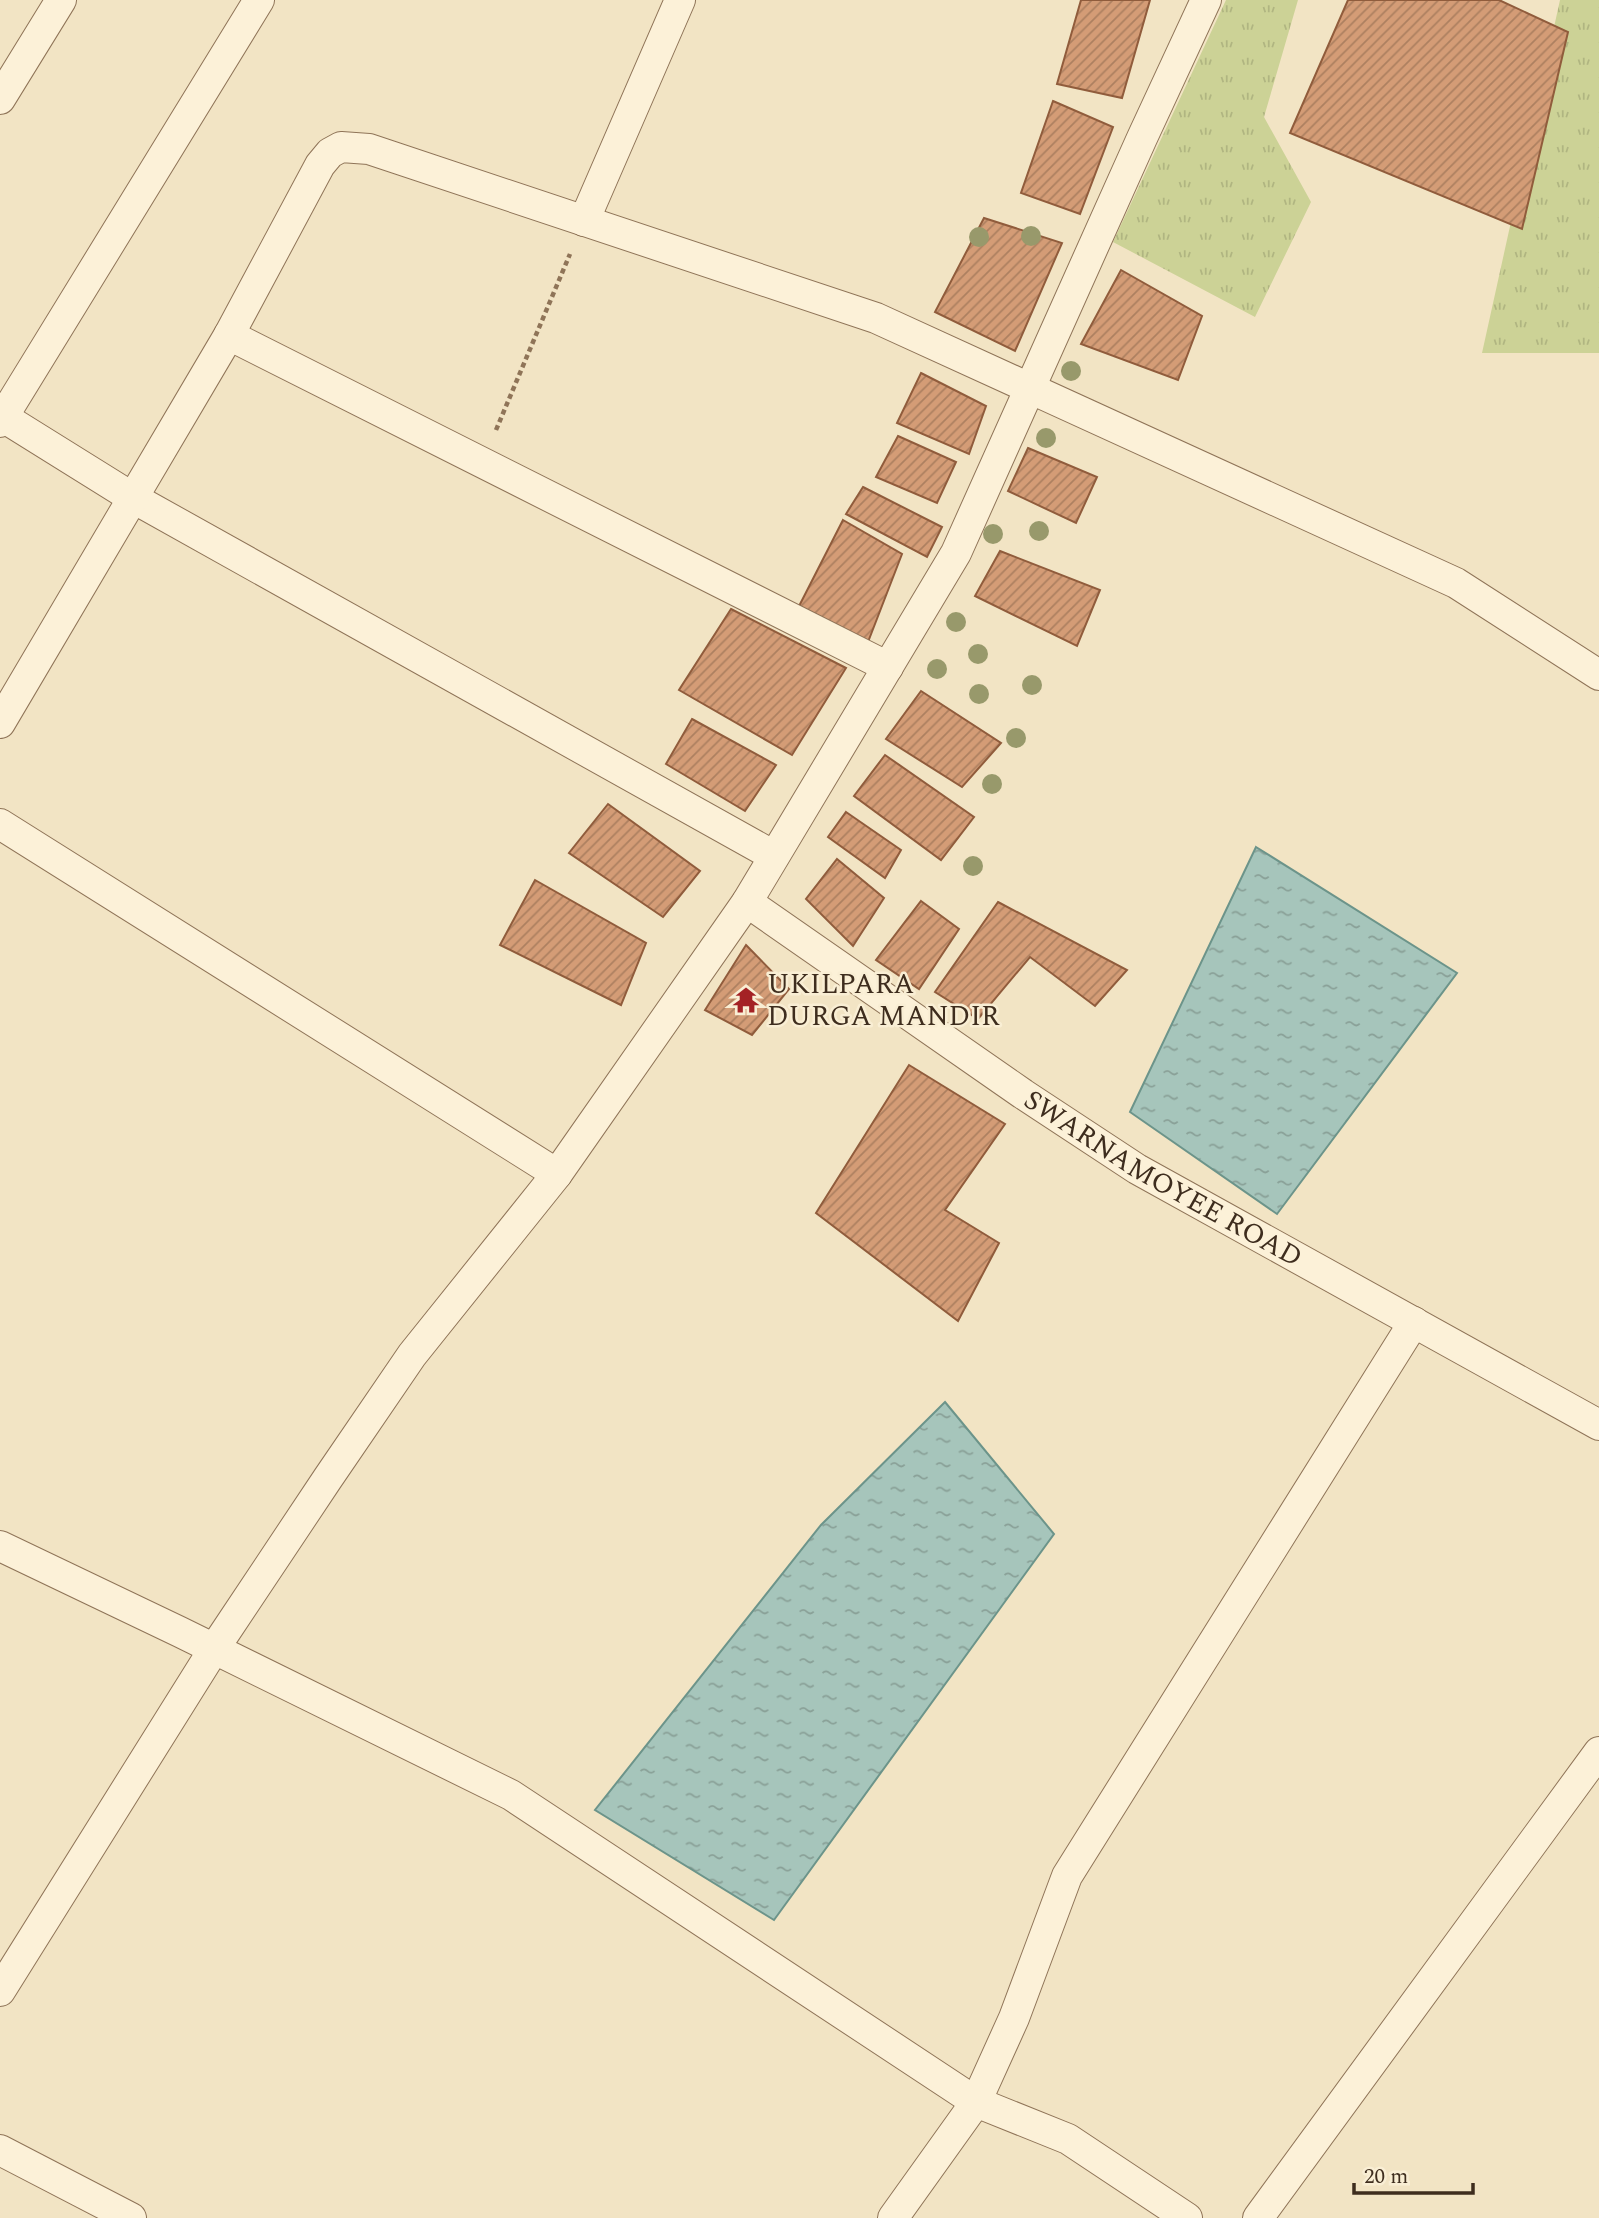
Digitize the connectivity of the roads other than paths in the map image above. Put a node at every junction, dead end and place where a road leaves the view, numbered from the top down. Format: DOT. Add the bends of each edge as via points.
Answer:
graph roads {
  1 [pos="61,0"];
  2 [pos="259,0"];
  3 [pos="680,0"];
  4 [pos="1206,0"];
  5 [pos="0,99"];
  6 [pos="584,221"];
  7 [pos="229,335"];
  8 [pos="1030,389"];
  9 [pos="1,420"];
  10 [pos="133,498"];
  11 [pos="888,667"];
  12 [pos="1599,675"];
  13 [pos="0,723"];
  14 [pos="0,824"];
  15 [pos="774,856"];
  16 [pos="747,902"];
  17 [pos="556,1174"];
  18 [pos="1414,1322"];
  19 [pos="1599,1424"];
  20 [pos="0,1546"];
  21 [pos="214,1648"];
  22 [pos="1599,1752"];
  23 [pos="0,1991"];
  24 [pos="976,2102"];
  25 [pos="0,2150"];
  26 [pos="131,2218"];
  27 [pos="893,2218"];
  28 [pos="1187,2218"];
  29 [pos="1258,2218"];
  1 -- 5 [label="street"];
  2 -- 9 [label="street"];
  3 -- 6 [label="street"];
  4 -- 8 [label="street"];
  6 -- 7 [label="street" via="379,152 341,147 320,165"];
  6 -- 8 [label="street" via="876,318"];
  7 -- 10 [label="street"];
  7 -- 11 [label="street"];
  8 -- 11 [label="street" via="956,553"];
  8 -- 12 [label="street" via="1455,583"];
  9 -- 10 [label="street"];
  10 -- 13 [label="street"];
  10 -- 15 [label="street"];
  11 -- 15 [label="street"];
  14 -- 17 [label="street"];
  15 -- 16 [label="street"];
  16 -- 17 [label="street"];
  16 -- 18 [label="street, SWARNAMOYEE ROAD" via="1137,1169"];
  17 -- 21 [label="street" via="412,1355"];
  18 -- 19 [label="street, SWARNAMOYEE ROAD"];
  18 -- 24 [label="street" via="1067,1876 1014,2018"];
  20 -- 21 [label="street"];
  21 -- 23 [label="street"];
  21 -- 24 [label="street" via="511,1795"];
  22 -- 29 [label="street"];
  24 -- 27 [label="street"];
  24 -- 28 [label="street" via="1069,2139"];
  25 -- 26 [label="street"];
}
